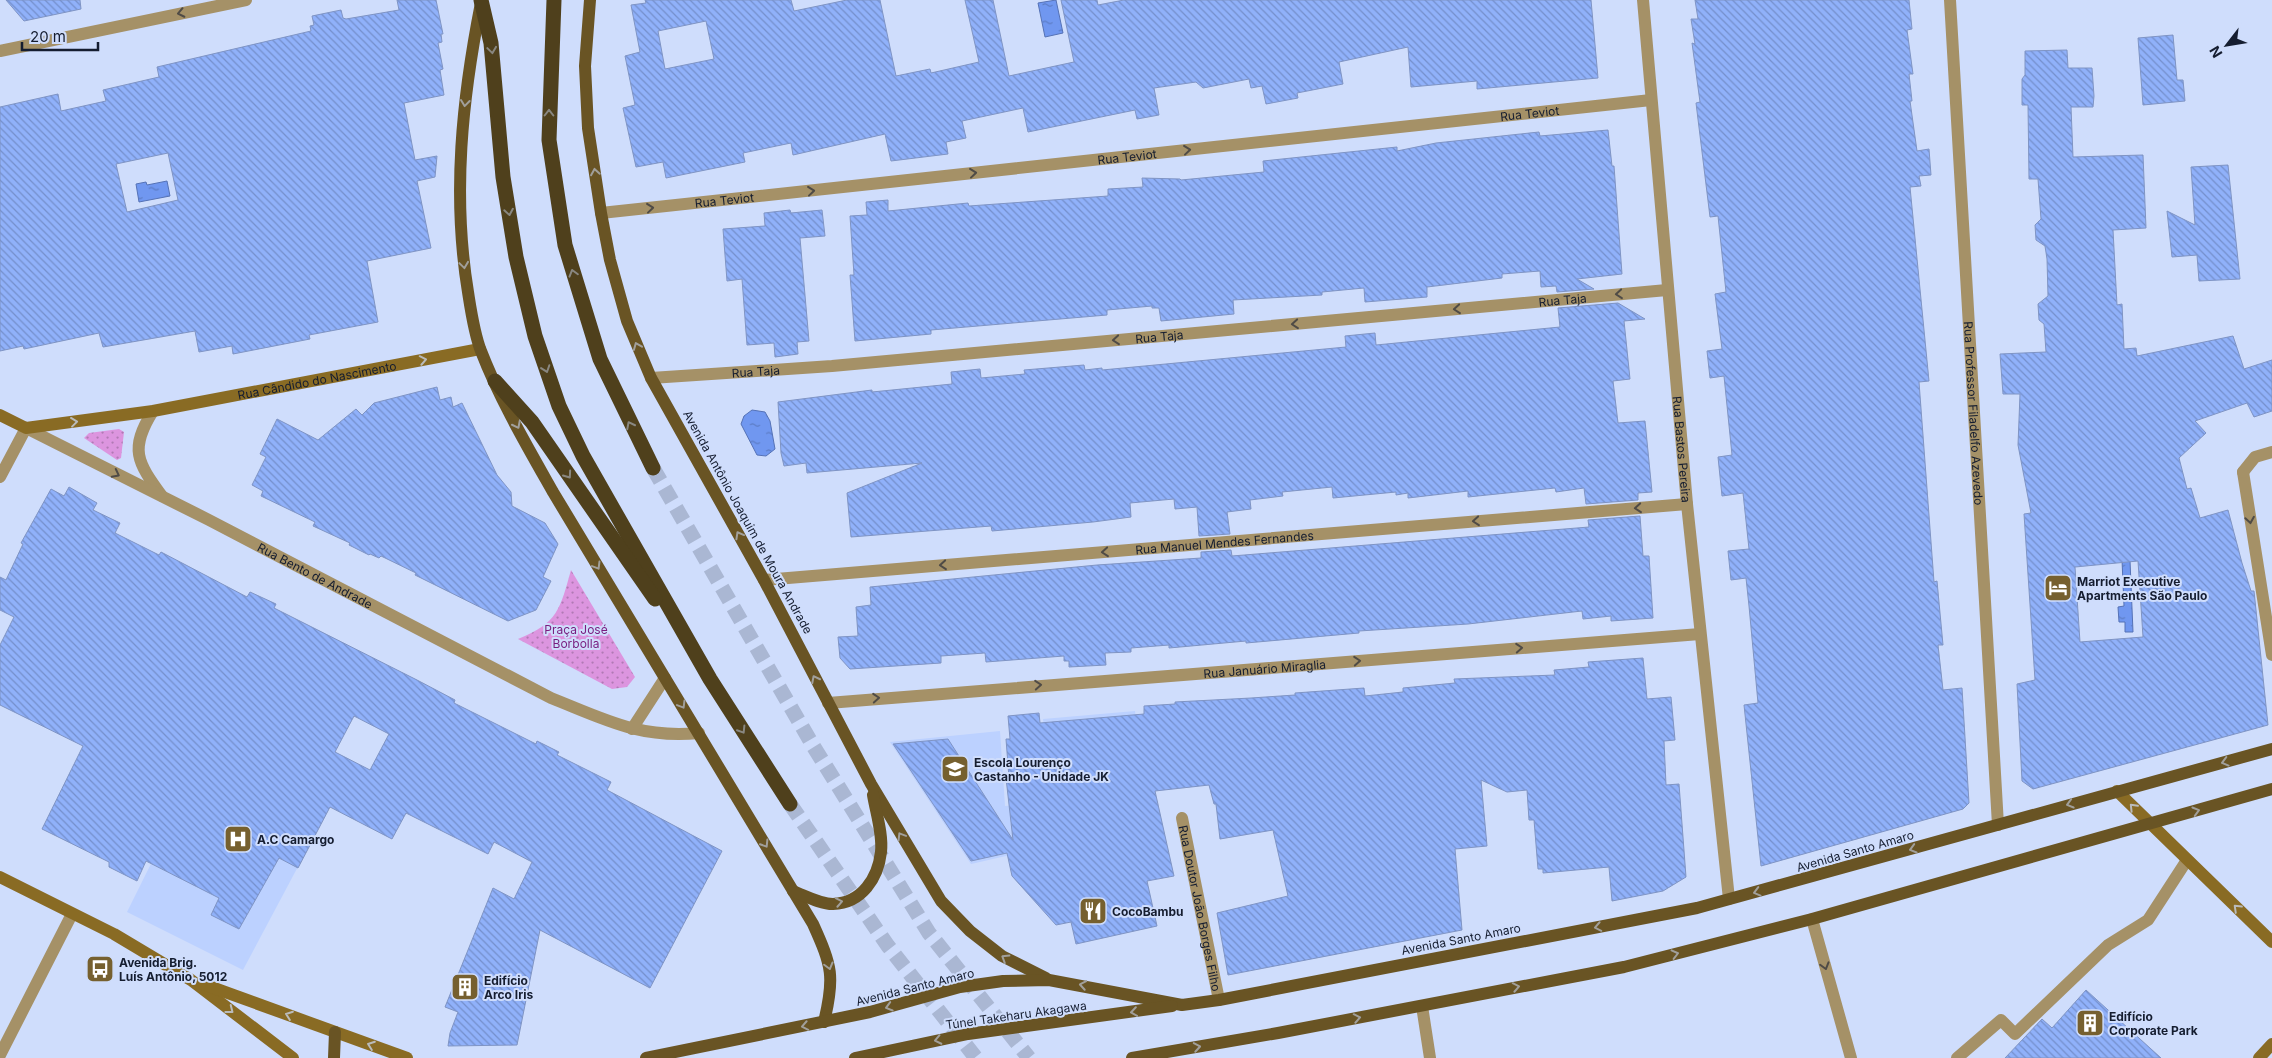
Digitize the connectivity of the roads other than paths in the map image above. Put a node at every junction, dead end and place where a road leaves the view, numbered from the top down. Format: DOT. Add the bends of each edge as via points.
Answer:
graph roads {
  1 [pos="246,0"];
  2 [pos="554,0"];
  3 [pos="590,0"];
  4 [pos="1643,0"];
  5 [pos="1950,0"];
  6 [pos="481,1"];
  7 [pos="0,51"];
  8 [pos="1651,100"];
  9 [pos="601,213"];
  10 [pos="1667,290"];
  11 [pos="480,349"];
  12 [pos="651,378"];
  13 [pos="495,381"];
  14 [pos="153,411"];
  15 [pos="0,415"];
  16 [pos="26,428"];
  17 [pos="2272,452"];
  18 [pos="653,468"];
  19 [pos="0,477"];
  20 [pos="164,498"];
  21 [pos="1687,504"];
  22 [pos="764,580"];
  23 [pos="1700,634"];
  24 [pos="2272,655"];
  25 [pos="665,678"];
  26 [pos="710,679"];
  27 [pos="828,703"];
  28 [pos="632,729"];
  29 [pos="699,733"];
  30 [pos="2272,749"];
  31 [pos="871,784"];
  32 [pos="2272,790"];
  33 [pos="2117,791"];
  34 [pos="790,804"];
  35 [pos="1182,818"];
  36 [pos="2149,824"];
  37 [pos="1998,825"];
  38 [pos="2187,860"];
  39 [pos="0,877"];
  40 [pos="794,891"];
  41 [pos="1729,899"];
  42 [pos="72,914"];
  43 [pos="1812,919"];
  44 [pos="2272,942"];
  45 [pos="192,980"];
  46 [pos="1049,980"];
  47 [pos="1219,1000"];
  48 [pos="1182,1005"];
  49 [pos="1422,1006"];
  50 [pos="824,1022"];
  51 [pos="335,1032"];
  52 [pos="2272,1044"];
  53 [pos="0,1054"];
  54 [pos="293,1058"];
  55 [pos="334,1058"];
  56 [pos="408,1058"];
  57 [pos="646,1058"];
  58 [pos="855,1058"];
  59 [pos="1132,1058"];
  60 [pos="1430,1058"];
  61 [pos="1851,1058"];
  62 [pos="1957,1058"];
  63 [pos="2259,1058"];
  1 -- 7 [label="street, one-way"];
  18 -- 2 [label="highway, one-way" via="600,359 565,245 549,140"];
  9 -- 3 [label="main road, Avenida Antônio Joaquim de Moura Andrade, one-way" via="588,128 585,66"];
  4 -- 8 [label="street, Rua Bastos Pereira"];
  5 -- 37 [label="street, Rua Professor Filadelfo Azevedo"];
  6 -- 11 [label="main road, one-way" via="468,74 459,163 462,258"];
  6 -- 26 [label="highway, one-way" via="496,73 503,178 516,256 535,336 559,406 583,456"];
  9 -- 8 [label="street, Rua Teviot, one-way"];
  8 -- 10 [label="street, Rua Bastos Pereira"];
  12 -- 9 [label="main road, Avenida Antônio Joaquim de Moura Andrade, one-way" via="627,321"];
  10 -- 12 [label="street, Rua Taja, one-way" via="813,368"];
  10 -- 21 [label="street, Rua Bastos Pereira"];
  11 -- 13 [label="main road"];
  14 -- 11 [label="street, Rua Cândido do Nascimento, one-way"];
  22 -- 12 [label="main road, Avenida Antônio Joaquim de Moura Andrade, one-way"];
  13 -- 25 [label="main road, one-way" via="553,492"];
  13 -- 26 [label="highway, one-way" via="532,422"];
  16 -- 14 [label="street, Rua Cândido do Nascimento, one-way"];
  14 -- 20 [label="street" via="143,427 138,454 148,476"];
  15 -- 16 [label="street, Rua Bento de Andrade"];
  16 -- 19 [label="street"];
  16 -- 20 [label="street, Rua Bento de Andrade, one-way"];
  17 -- 24 [label="street, one-way" via="2255,457 2243,472"];
  20 -- 28 [label="street, Rua Bento de Andrade" via="551,698 593,717"];
  21 -- 22 [label="street, Rua Manuel Mendes Fernandes, one-way"];
  21 -- 23 [label="street, Rua Bastos Pereira"];
  27 -- 22 [label="main road, Avenida Antônio Joaquim de Moura Andrade, one-way"];
  27 -- 23 [label="street, Rua Januário Miraglia, one-way"];
  23 -- 41 [label="street, Rua Bastos Pereira"];
  25 -- 28 [label="street"];
  25 -- 29 [label="main road, one-way"];
  26 -- 34 [label="highway, one-way"];
  27 -- 31 [label="main road, Avenida Antônio Joaquim de Moura Andrade"];
  28 -- 29 [label="street, Rua Bento de Andrade" via="662,734"];
  29 -- 40 [label="main road, one-way"];
  30 -- 33 [label="main road, Avenida Santo Amaro, one-way"];
  40 -- 31 [label="main road, one-way" via="834,904 852,899 867,889 876,874 881,851"];
  46 -- 31 [label="main road, Avenida Antônio Joaquim de Moura Andrade, one-way" via="1002,956 970,932 941,900"];
  36 -- 32 [label="main road, one-way"];
  36 -- 33 [label="street, one-way"];
  33 -- 37 [label="main road, Avenida Santo Amaro, one-way"];
  35 -- 47 [label="street, Rua Doutor João Borges Filho"];
  36 -- 38 [label="street"];
  36 -- 43 [label="main road"];
  37 -- 41 [label="main road, Avenida Santo Amaro, one-way"];
  44 -- 38 [label="street, one-way"];
  38 -- 62 [label="street" via="2148,920 2108,944 2015,1034 2001,1020"];
  39 -- 42 [label="street"];
  40 -- 50 [label="main road, one-way" via="821,942 832,976"];
  41 -- 47 [label="main road, Avenida Santo Amaro, one-way" via="1697,908"];
  42 -- 45 [label="street" via="114,934"];
  42 -- 53 [label="street"];
  49 -- 43 [label="main road, one-way" via="1624,967"];
  43 -- 61 [label="street, one-way"];
  51 -- 45 [label="street, one-way"];
  45 -- 54 [label="street, one-way"];
  48 -- 46 [label="main road, Avenida Santo Amaro, one-way"];
  46 -- 50 [label="main road, Avenida Santo Amaro, one-way" via="960,988"];
  47 -- 48 [label="main road, Avenida Santo Amaro"];
  48 -- 58 [label="main road, Túnel Takeharu Akagawa, one-way" via="968,1034"];
  59 -- 49 [label="main road, one-way"];
  49 -- 60 [label="street"];
  50 -- 57 [label="main road, Avenida Santo Amaro, one-way"];
  51 -- 55 [label="main road"];
  56 -- 51 [label="street, one-way"];
  52 -- 63 [label="street"];
}
